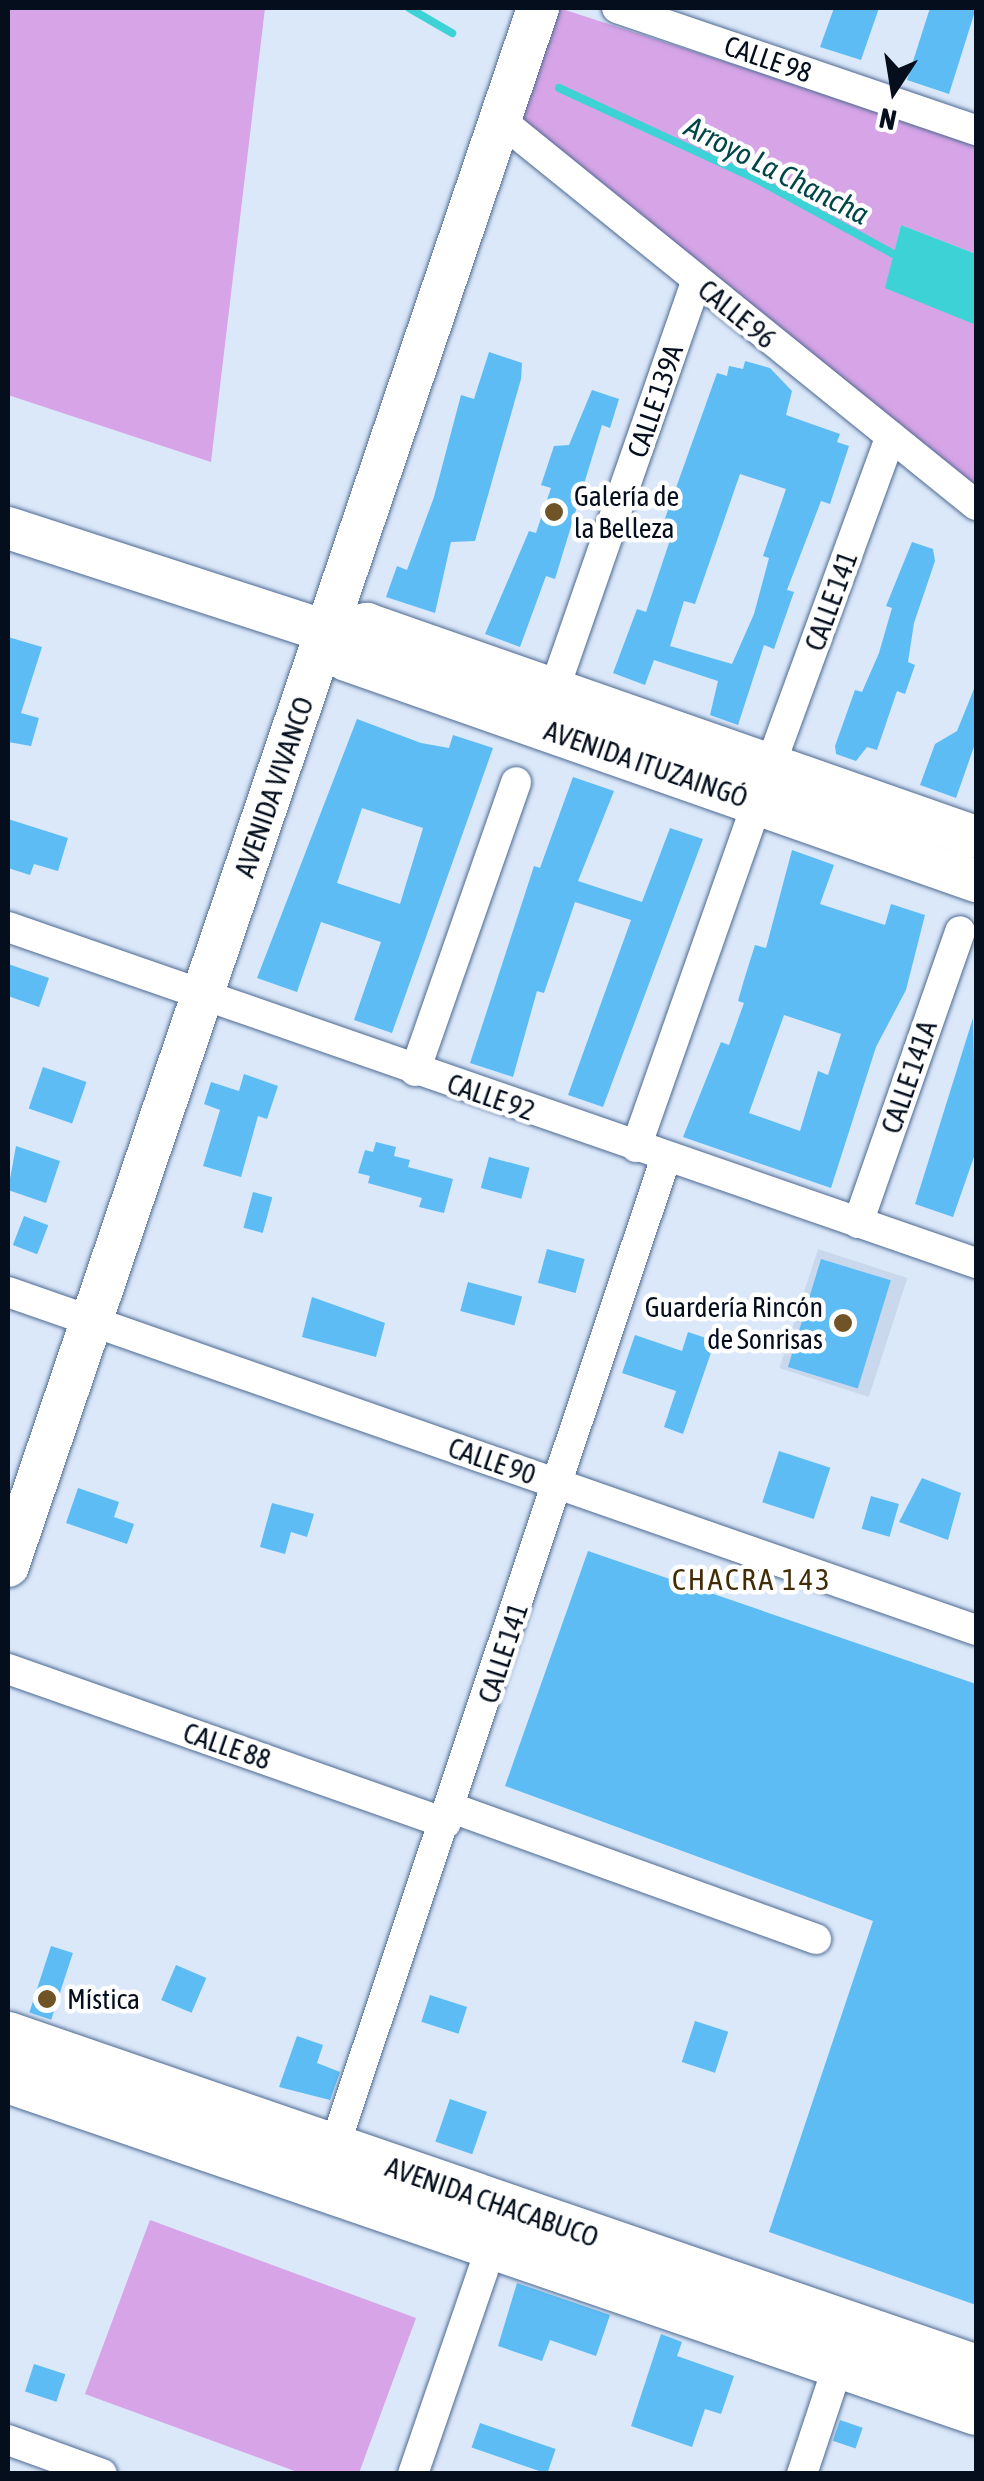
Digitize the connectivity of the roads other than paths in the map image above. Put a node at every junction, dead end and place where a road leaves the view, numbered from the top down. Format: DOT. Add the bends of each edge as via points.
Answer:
graph roads {
  1 [pos="538,8"];
  2 [pos="617,8"];
  3 [pos="500,120"];
  4 [pos="975,124"];
  5 [pos="696,282"];
  6 [pos="891,436"];
  7 [pos="976,505"];
  8 [pos="8,528"];
  9 [pos="328,632"];
  10 [pos="554,690"];
  11 [pos="516,782"];
  12 [pos="764,784"];
  13 [pos="976,837"];
  14 [pos="976,881"];
  15 [pos="8,927"];
  16 [pos="960,931"];
  17 [pos="202,998"];
  18 [pos="414,1071"];
  19 [pos="636,1147"];
  20 [pos="666,1158"];
  21 [pos="858,1223"];
  22 [pos="976,1263"];
  23 [pos="8,1292"];
  24 [pos="92,1322"];
  25 [pos="558,1484"];
  26 [pos="8,1566"];
  27 [pos="975,1624"];
  28 [pos="8,1669"];
  29 [pos="449,1816"];
  30 [pos="816,1939"];
  31 [pos="8,2036"];
  32 [pos="8,2079"];
  33 [pos="334,2148"];
  34 [pos="492,2245"];
  35 [pos="839,2364"];
  36 [pos="976,2369"];
  37 [pos="976,2411"];
  38 [pos="8,2440"];
  39 [pos="87,2471"];
  40 [pos="414,2474"];
  41 [pos="802,2474"];
  1 -- 3 [label="main road, AVENIDA VIVANCO"];
  2 -- 4 [label="street, CALLE 98"];
  3 -- 5 [label="street, CALLE 96"];
  3 -- 9 [label="main road, AVENIDA VIVANCO"];
  5 -- 6 [label="street, CALLE 96"];
  5 -- 10 [label="street, CALLE 139A"];
  6 -- 7 [label="street, CALLE 96"];
  6 -- 12 [label="street, CALLE 141"];
  8 -- 9 [label="main road, AVENIDA ITUZAINGÓ"];
  9 -- 10 [label="main road, AVENIDA ITUZAINGÓ" via="367,624"];
  9 -- 12 [label="main road, AVENIDA ITUZAINGÓ" via="346,660"];
  9 -- 17 [label="main road, AVENIDA VIVANCO"];
  10 -- 12 [label="main road, AVENIDA ITUZAINGÓ"];
  11 -- 18 [label="street"];
  12 -- 13 [label="main road, AVENIDA ITUZAINGÓ"];
  12 -- 14 [label="main road, AVENIDA ITUZAINGÓ"];
  12 -- 19 [label="street, CALLE 141"];
  15 -- 17 [label="street, CALLE 92"];
  16 -- 21 [label="street, CALLE 141A"];
  17 -- 18 [label="street, CALLE 92"];
  17 -- 24 [label="main road, AVENIDA VIVANCO"];
  18 -- 19 [label="street, CALLE 92"];
  19 -- 20 [label="street, CALLE 92"];
  20 -- 21 [label="street, CALLE 92"];
  20 -- 25 [label="street, CALLE 141"];
  21 -- 22 [label="street, CALLE 92"];
  23 -- 24 [label="street, CALLE 90"];
  24 -- 25 [label="street, CALLE 90"];
  24 -- 26 [label="main road, AVENIDA VIVANCO"];
  25 -- 27 [label="street, CALLE 90"];
  25 -- 29 [label="street, CALLE 141"];
  28 -- 29 [label="street, CALLE 88"];
  29 -- 30 [label="street, CALLE 88"];
  29 -- 33 [label="street, CALLE 141"];
  31 -- 33 [label="main road, AVENIDA CHACABUCO"];
  32 -- 34 [label="main road, AVENIDA CHACABUCO"];
  33 -- 36 [label="main road, AVENIDA CHACABUCO"];
  34 -- 35 [label="main road, AVENIDA CHACABUCO"];
  34 -- 40 [label="street"];
  35 -- 37 [label="main road, AVENIDA CHACABUCO"];
  35 -- 41 [label="street"];
  38 -- 39 [label="street"];
}
